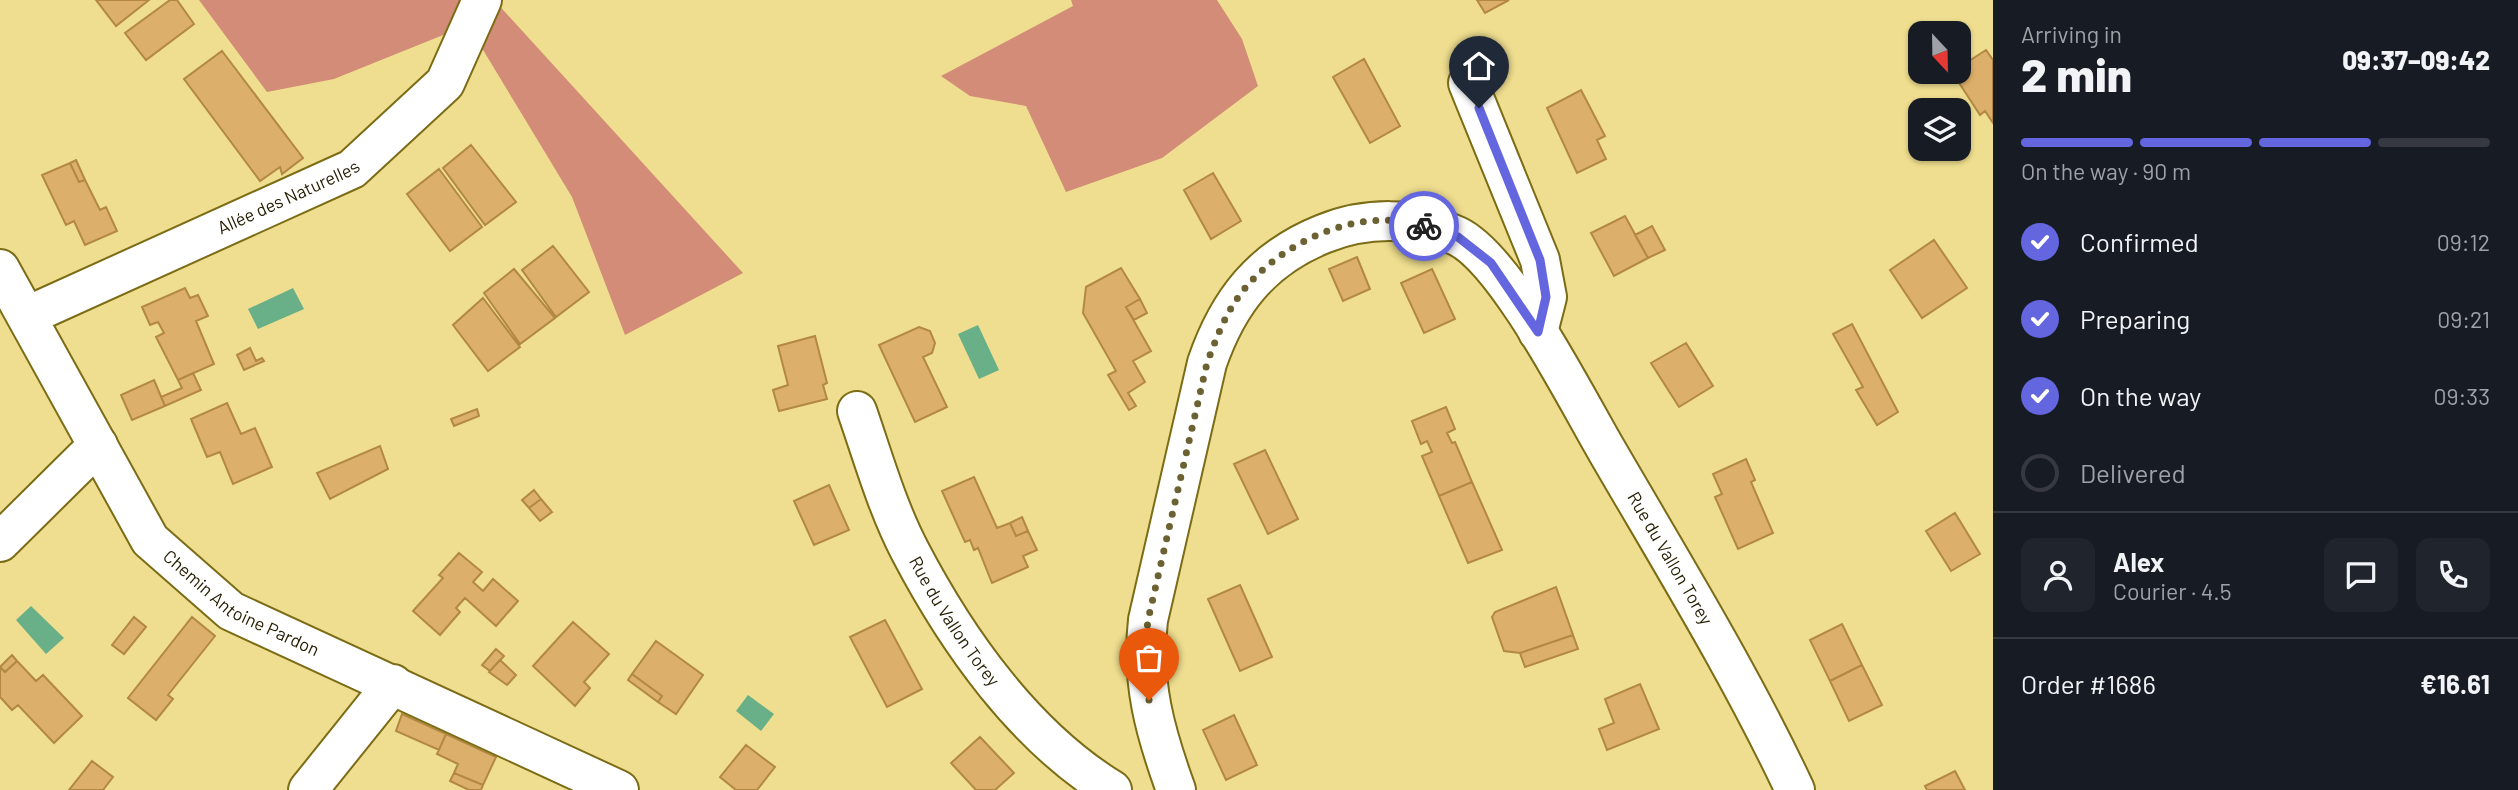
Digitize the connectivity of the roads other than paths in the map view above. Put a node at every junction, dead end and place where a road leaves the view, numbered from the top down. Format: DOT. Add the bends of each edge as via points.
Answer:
graph roads {
  1 [pos="482,0"];
  2 [pos="1468,83"];
  3 [pos="0,269"];
  4 [pos="27,316"];
  5 [pos="1538,332"];
  6 [pos="857,411"];
  7 [pos="98,444"];
  8 [pos="0,542"];
  9 [pos="393,684"];
  10 [pos="309,790"];
  11 [pos="619,790"];
  12 [pos="1111,790"];
  13 [pos="1176,790"];
  14 [pos="1795,790"];
  1 -- 4 [label="street, Allée des Naturelles" via="445,83 352,169"];
  2 -- 5 [label="street" via="1540,260 1546,297"];
  3 -- 4 [label="street, Chemin Antoine Pardon"];
  4 -- 7 [label="street, Chemin Antoine Pardon"];
  5 -- 13 [label="street, Rue du Vallon Torey" via="1491,263 1458,237 1414,223 1342,226 1271,263 1241,294 1220,326 1207,363 1148,620 1144,657 1149,700"];
  5 -- 14 [label="street, Rue du Vallon Torey" via="1719,643"];
  6 -- 12 [label="street, Rue du Vallon Torey" via="909,549 940,604 1023,714 1080,771"];
  7 -- 8 [label="street"];
  7 -- 9 [label="street, Chemin Antoine Pardon" via="150,540 231,611"];
  9 -- 10 [label="street"];
  9 -- 11 [label="street, Chemin Antoine Pardon"];
}
